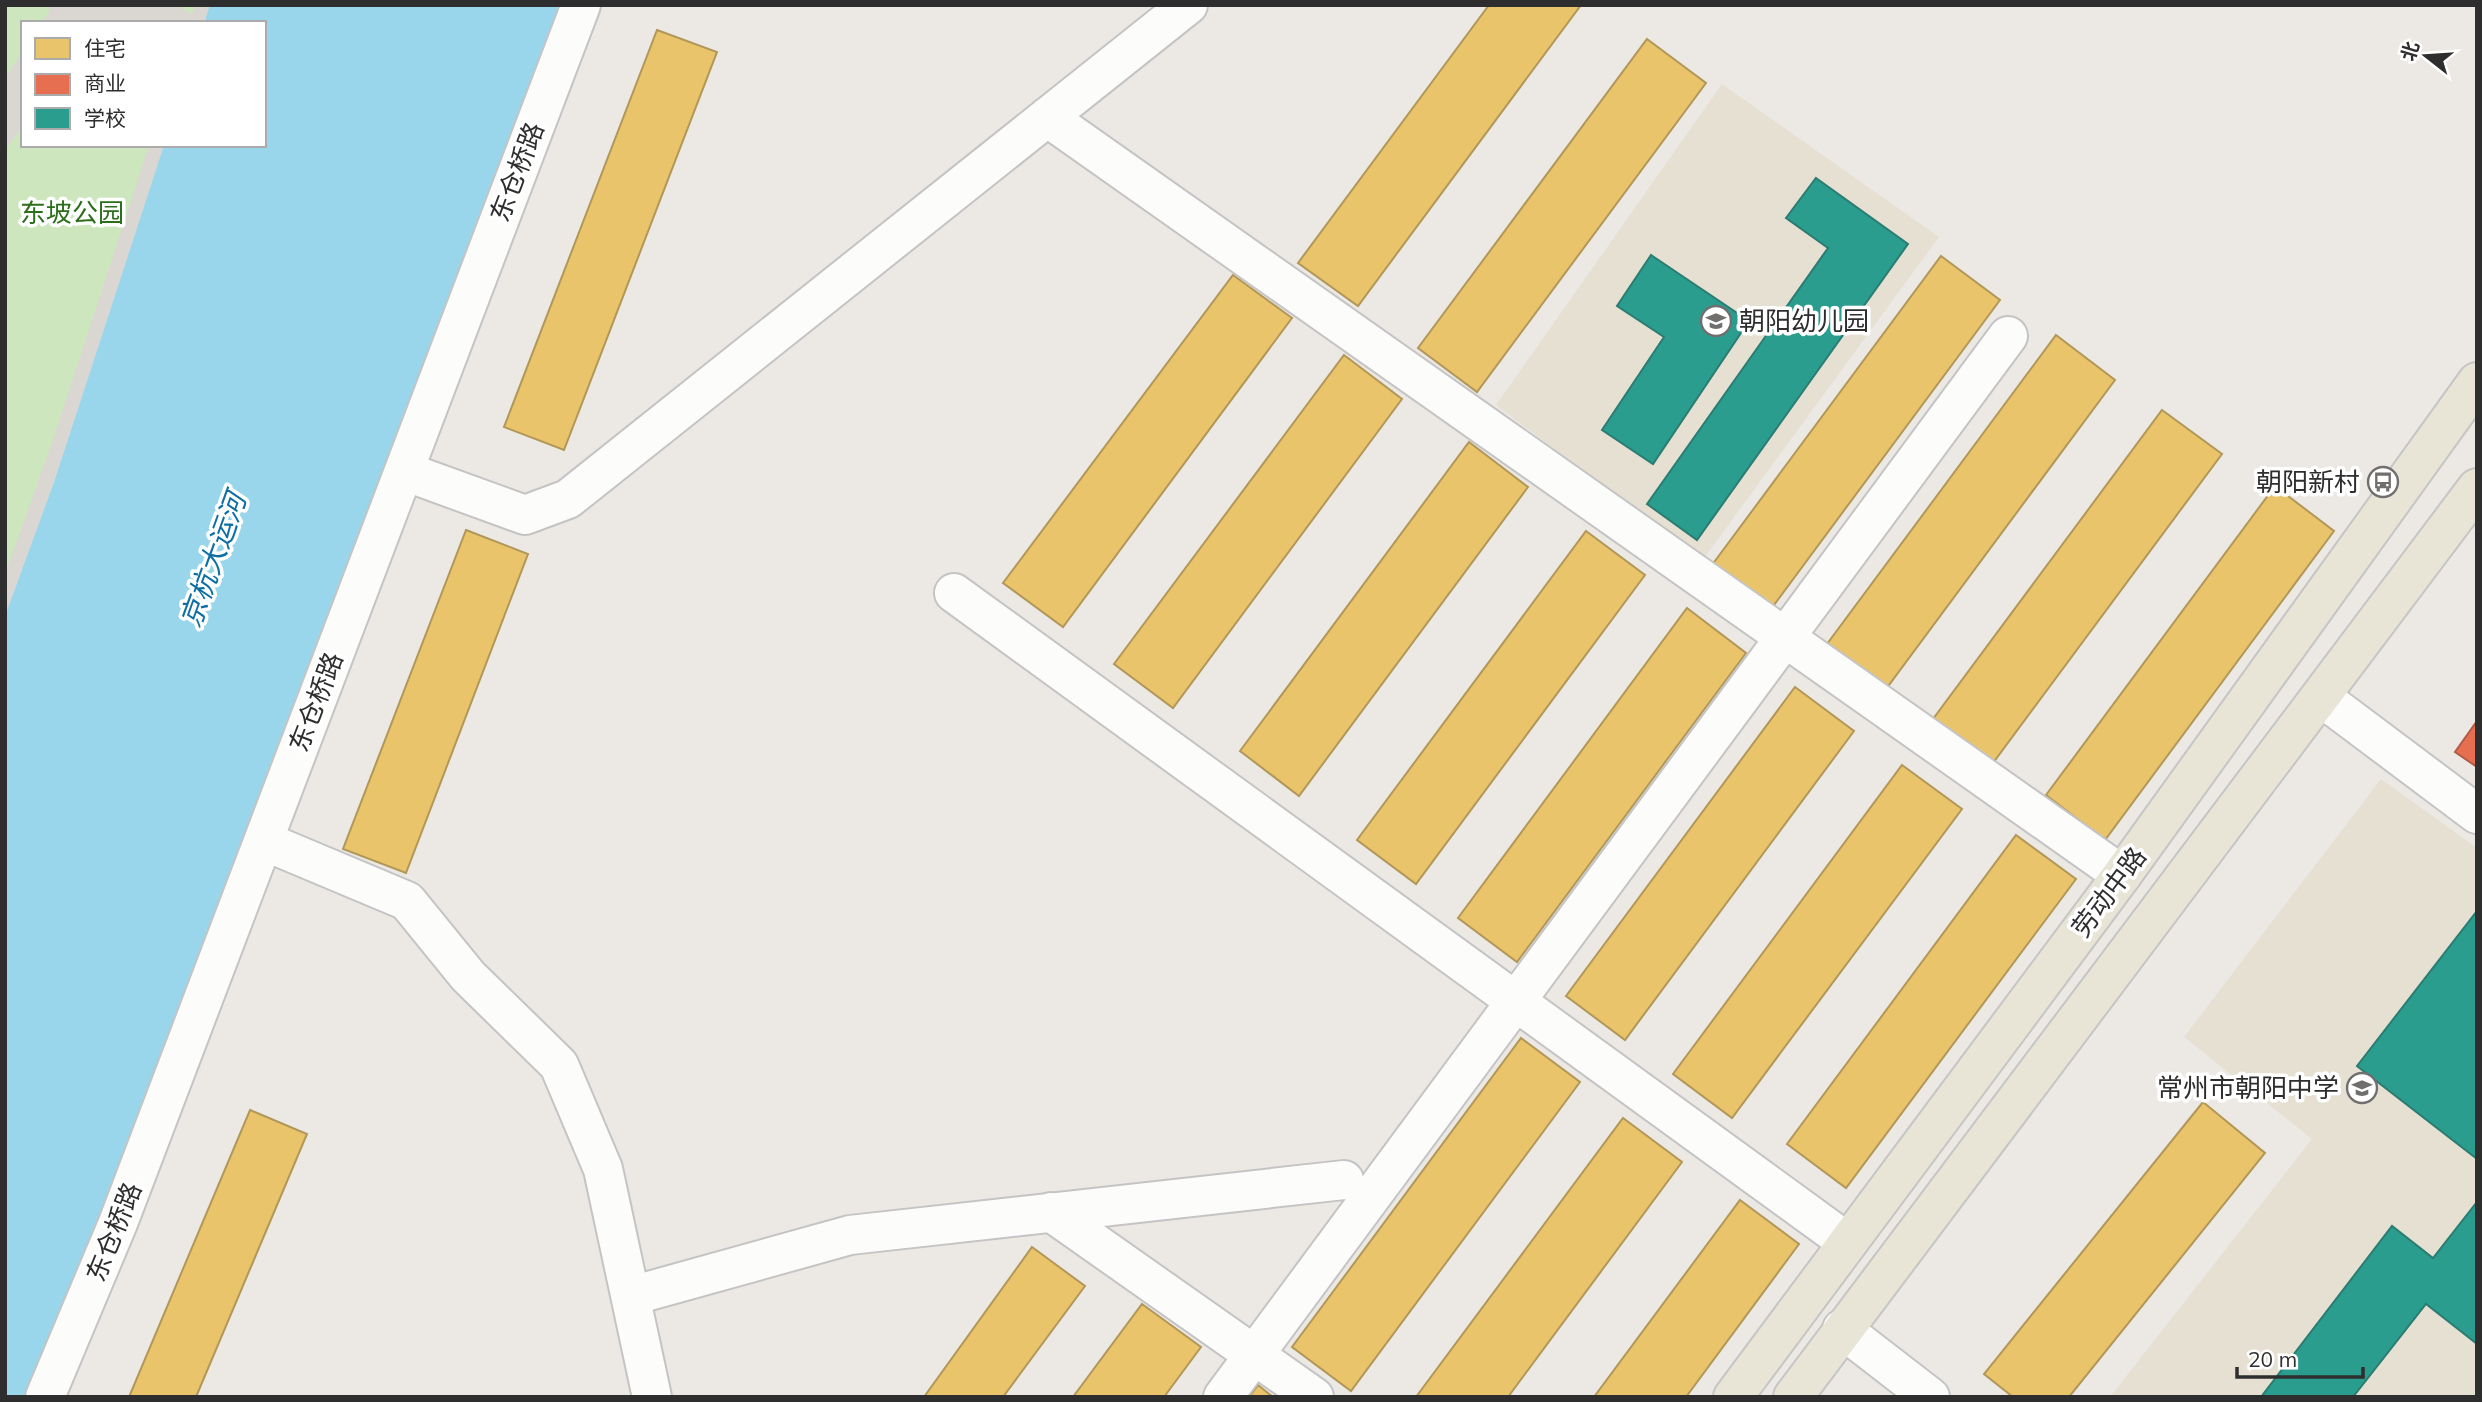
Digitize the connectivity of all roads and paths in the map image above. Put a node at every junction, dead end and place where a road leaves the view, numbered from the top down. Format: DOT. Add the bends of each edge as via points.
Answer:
graph roads {
  1 [pos="581,5"];
  2 [pos="1188,5"];
  3 [pos="1047,117"];
  4 [pos="2008,336"];
  5 [pos="2477,382"];
  6 [pos="404,471"];
  7 [pos="2477,488"];
  8 [pos="954,593"];
  9 [pos="1785,638"];
  10 [pos="2321,697"];
  11 [pos="2477,814"];
  12 [pos="264,841"];
  13 [pos="2122,875"];
  14 [pos="1516,1002"];
  15 [pos="1344,1180"];
  16 [pos="1051,1212"];
  17 [pos="1847,1242"];
  18 [pos="631,1296"];
  19 [pos="1842,1329"];
  20 [pos="1256,1353"];
  21 [pos="45,1397"];
  22 [pos="652,1397"];
  23 [pos="1223,1397"];
  24 [pos="1314,1397"];
  25 [pos="1733,1397"];
  26 [pos="1793,1397"];
  27 [pos="1930,1397"];
  1 -- 6 [label="street, 东仓桥路"];
  2 -- 3 [label="street"];
  3 -- 6 [label="street" via="568,499 524,514"];
  3 -- 9 [label="street"];
  4 -- 9 [label="street"];
  5 -- 13 [label="main road, 劳动中路"];
  6 -- 12 [label="street, 东仓桥路"];
  7 -- 10 [label="main road, 劳动中路"];
  8 -- 14 [label="street"];
  9 -- 13 [label="street"];
  9 -- 14 [label="street"];
  10 -- 11 [label="street"];
  10 -- 19 [label="main road, 劳动中路"];
  12 -- 18 [label="street" via="407,901 468,976 559,1065 603,1169"];
  12 -- 21 [label="street, 东仓桥路" via="118,1223"];
  13 -- 17 [label="main road, 劳动中路"];
  14 -- 17 [label="street"];
  14 -- 20 [label="street"];
  15 -- 16 [label="street"];
  16 -- 18 [label="street" via="850,1235"];
  16 -- 20 [label="street"];
  17 -- 25 [label="main road, 劳动中路"];
  18 -- 22 [label="street"];
  19 -- 26 [label="main road, 劳动中路"];
  19 -- 27 [label="street"];
  20 -- 23 [label="street"];
  20 -- 24 [label="street"];
}
